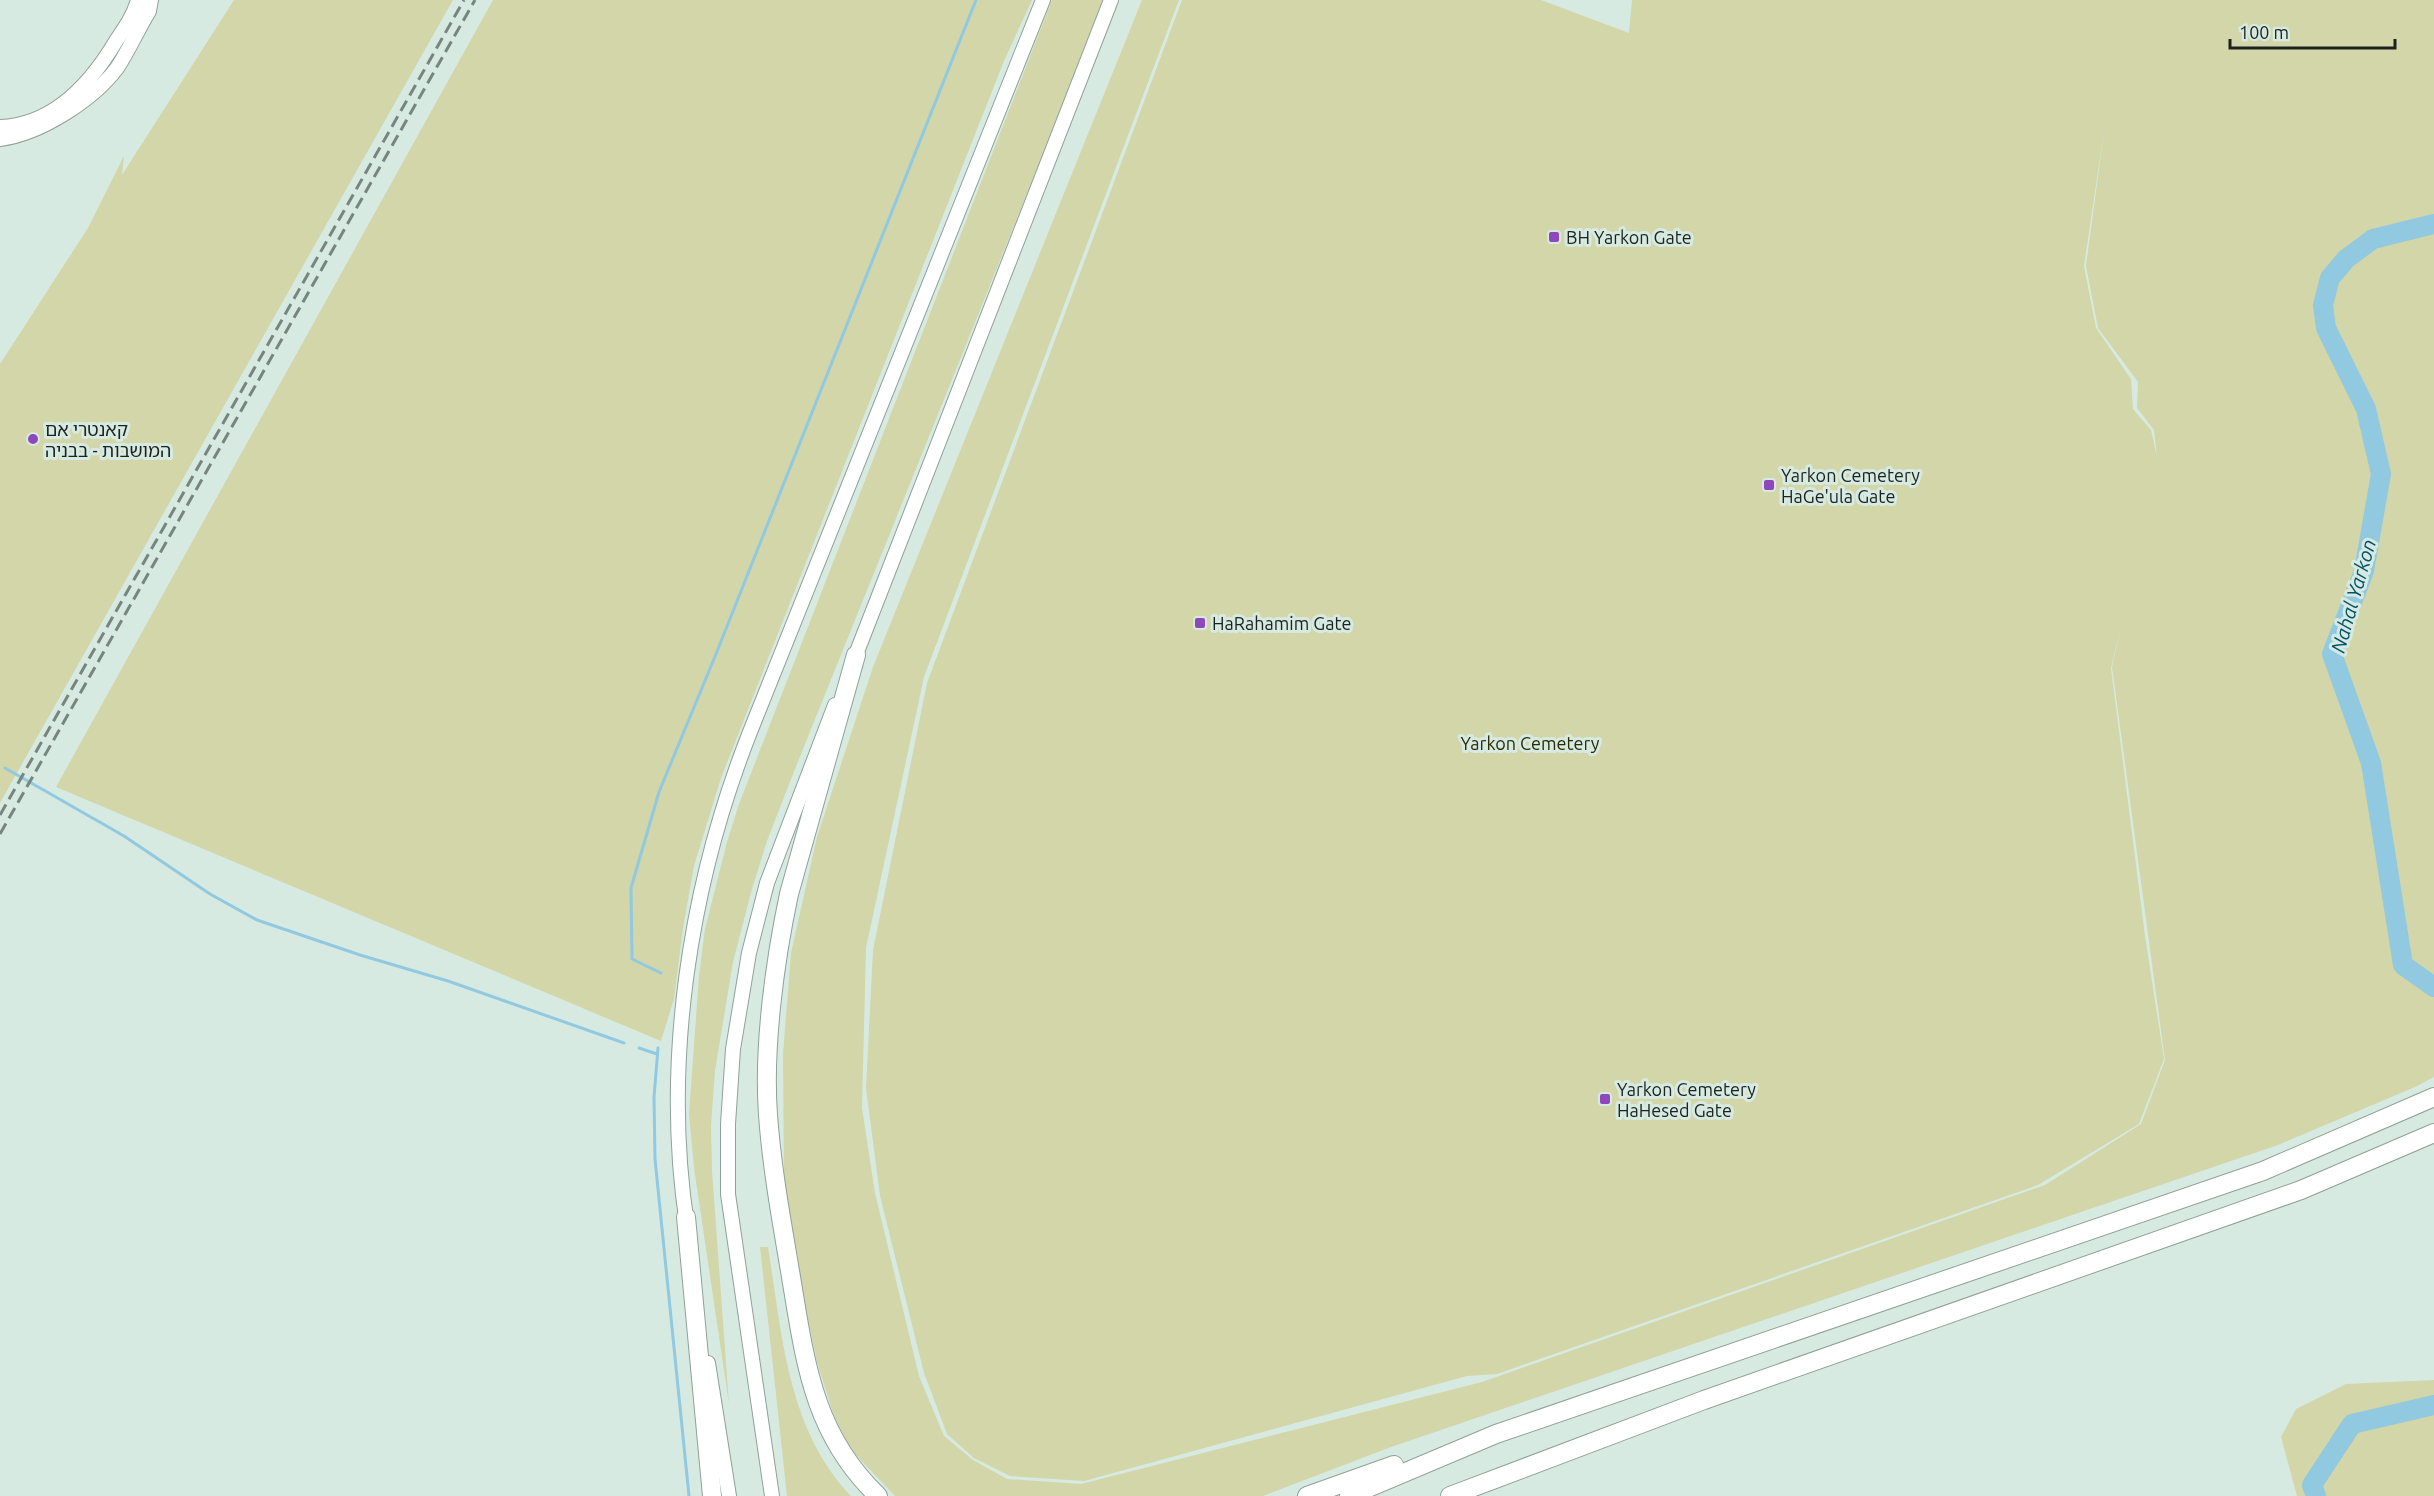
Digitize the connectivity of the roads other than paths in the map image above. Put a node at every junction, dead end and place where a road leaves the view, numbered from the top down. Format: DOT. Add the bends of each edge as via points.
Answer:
graph roads {
  1 [pos="1043,0"];
  2 [pos="1111,0"];
  3 [pos="143,6"];
  4 [pos="0,127"];
  5 [pos="0,139"];
  6 [pos="856,655"];
  7 [pos="2434,1097"];
  8 [pos="2434,1133"];
  9 [pos="686,1217"];
  10 [pos="1496,1434"];
  11 [pos="712,1496"];
  12 [pos="729,1496"];
  13 [pos="772,1496"];
  14 [pos="878,1496"];
  15 [pos="1306,1496"];
  16 [pos="1349,1496"];
  17 [pos="1450,1496"];
  1 -- 9 [label="main road" via="750,732 717,827 694,926 681,1043 680,1137"];
  2 -- 6 [label="main road"];
  3 -- 4 [label="main road" via="101,66 74,96 45,115"];
  3 -- 5 [label="main road" via="116,69 76,107 46,124"];
  6 -- 13 [label="main road" via="767,883 745,972 733,1049 728,1194"];
  6 -- 14 [label="highway" via="781,930 769,1054 768,1114 775,1183 810,1379 824,1422 842,1454"];
  7 -- 10 [label="highway" via="2263,1171"];
  8 -- 17 [label="highway" via="2301,1190 1704,1400"];
  9 -- 11 [label="highway"];
  9 -- 12 [label="main road"];
  10 -- 15 [label="highway"];
  10 -- 16 [label="highway"];
}
